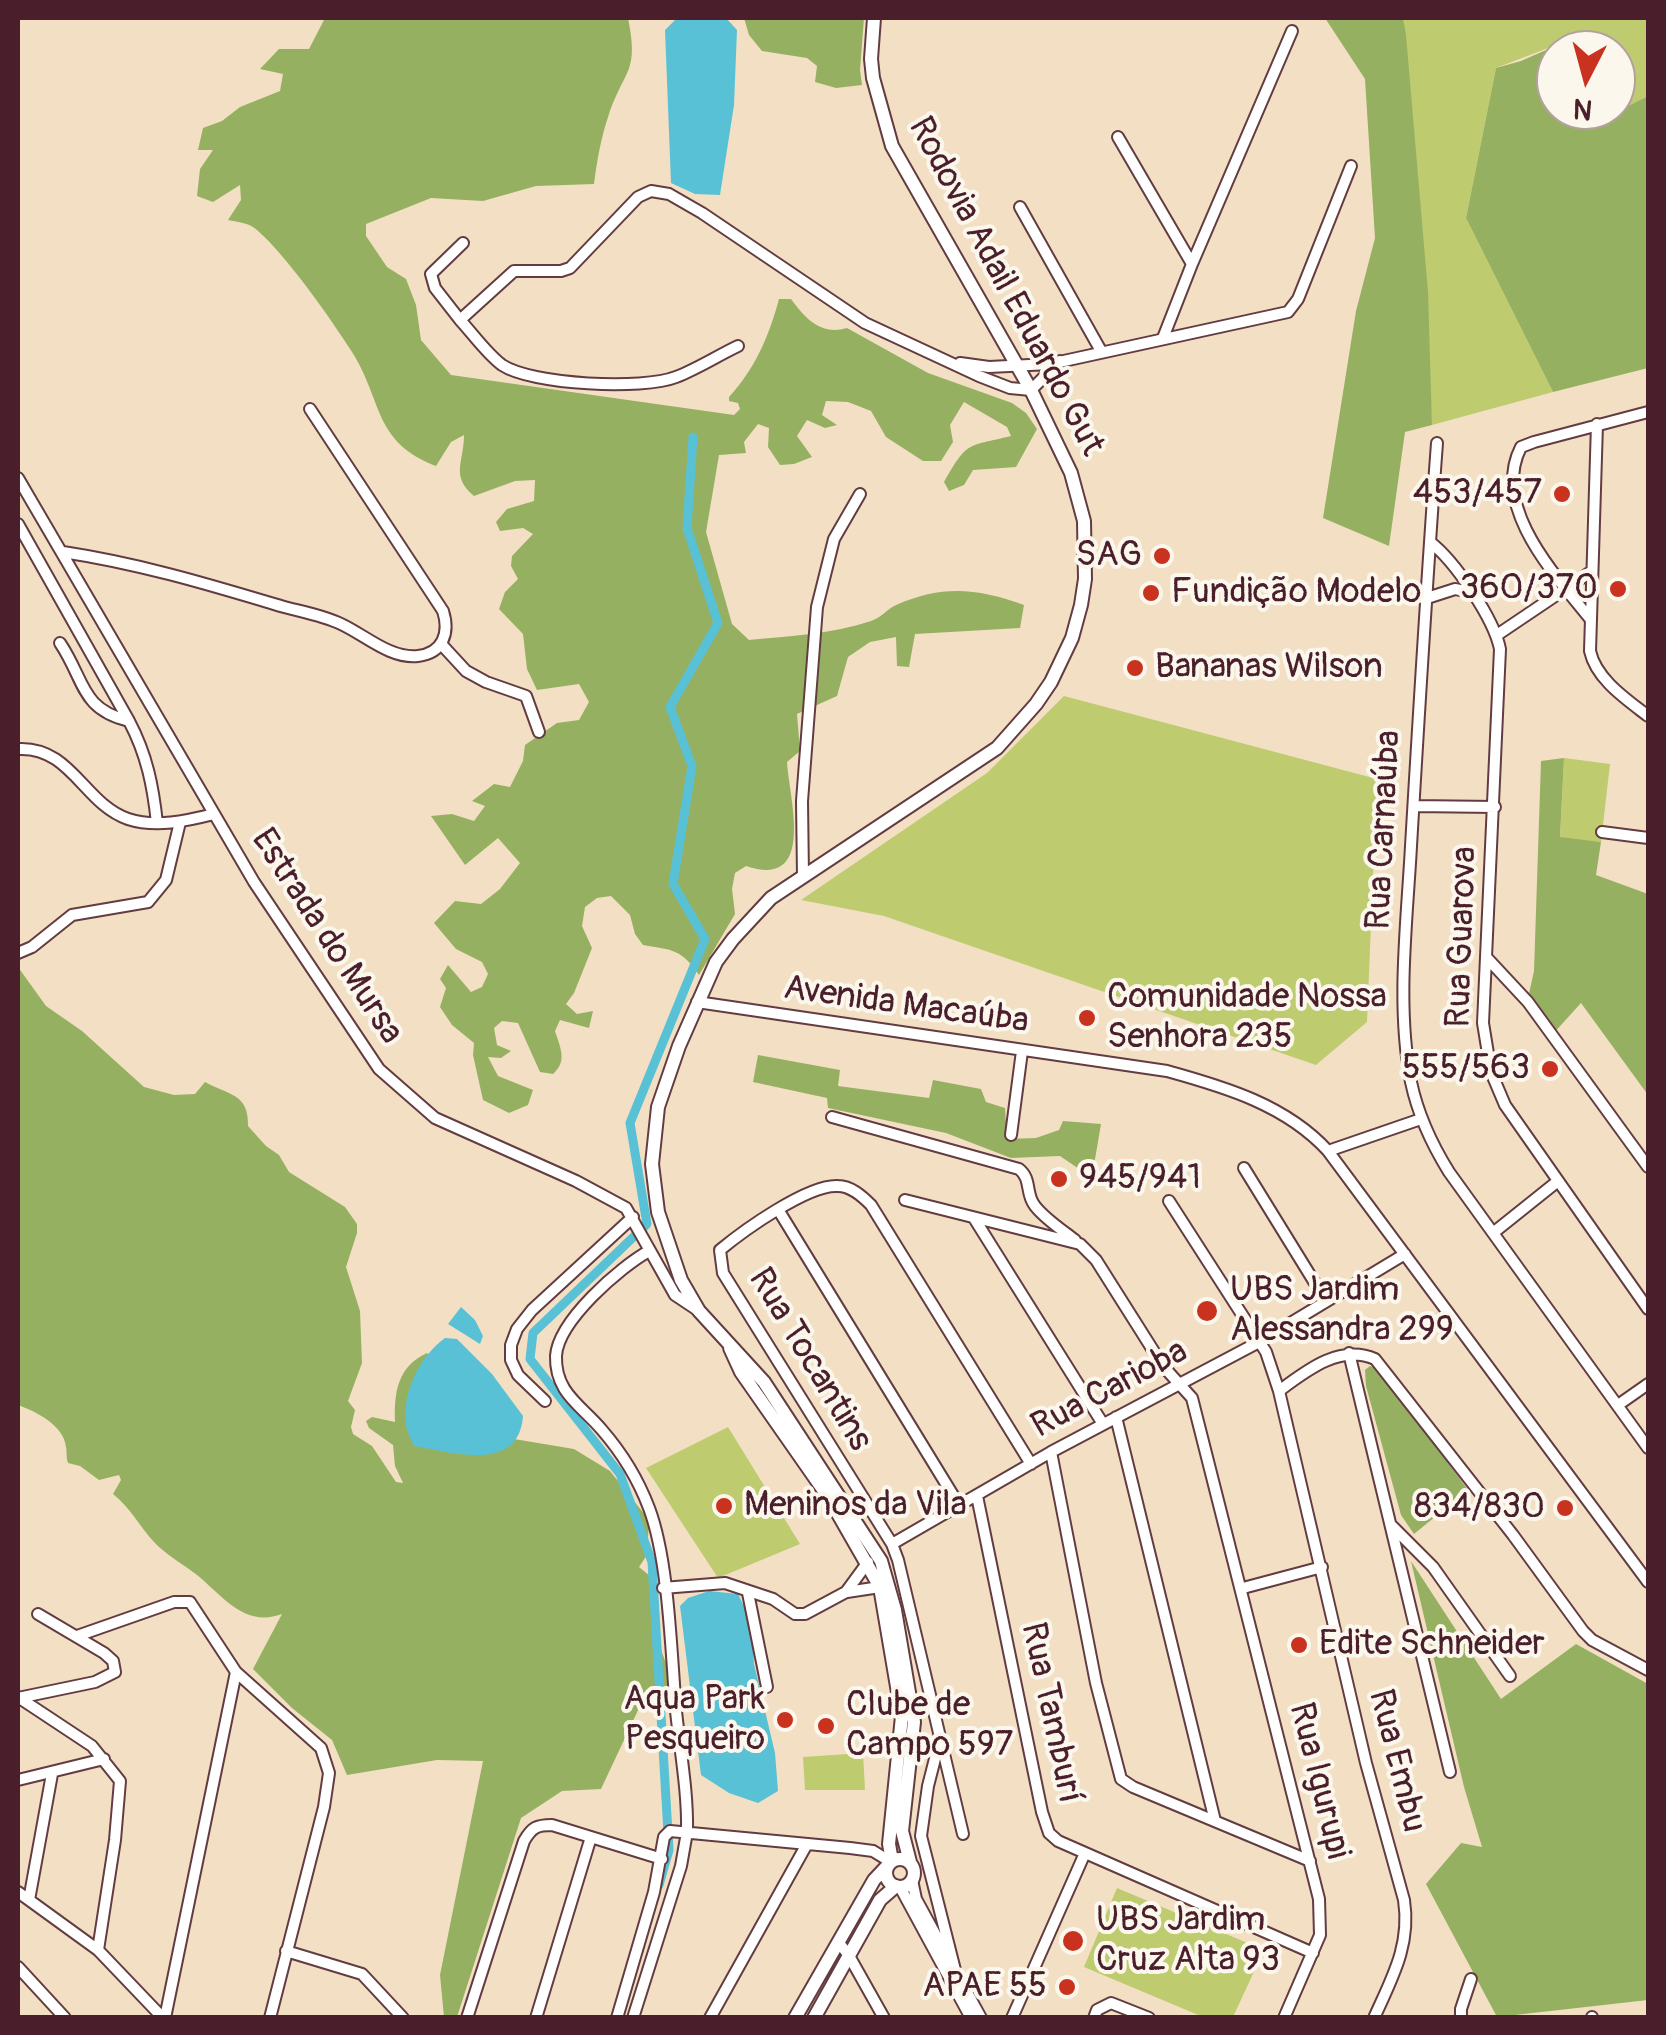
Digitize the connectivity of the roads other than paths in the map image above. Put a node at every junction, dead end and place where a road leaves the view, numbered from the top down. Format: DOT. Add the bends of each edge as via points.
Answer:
graph roads {
  1 [pos="874,18"];
  2 [pos="1292,31"];
  3 [pos="1118,137"];
  4 [pos="1351,166"];
  5 [pos="1020,207"];
  6 [pos="463,244"];
  7 [pos="1192,264"];
  8 [pos="460,320"];
  9 [pos="1164,338"];
  10 [pos="738,346"];
  11 [pos="1101,351"];
  12 [pos="950,361"];
  13 [pos="1060,361"];
  14 [pos="1017,366"];
  15 [pos="1032,390"];
  16 [pos="310,409"];
  17 [pos="1648,412"];
  18 [pos="1597,424"];
  19 [pos="1437,442"];
  20 [pos="18,478"];
  21 [pos="860,494"];
  22 [pos="18,524"];
  23 [pos="1430,542"];
  24 [pos="63,552"];
  25 [pos="1592,572"];
  26 [pos="1565,588"];
  27 [pos="1470,592"];
  28 [pos="1424,599"];
  29 [pos="1591,620"];
  30 [pos="1497,634"];
  31 [pos="60,643"];
  32 [pos="442,645"];
  33 [pos="1648,716"];
  34 [pos="129,721"];
  35 [pos="539,732"];
  36 [pos="18,749"];
  37 [pos="1414,806"];
  38 [pos="1495,807"];
  39 [pos="214,814"];
  40 [pos="180,822"];
  41 [pos="157,823"];
  42 [pos="1602,832"];
  43 [pos="1648,835"];
  44 [pos="803,876"];
  45 [pos="18,953"];
  46 [pos="1486,958"];
  47 [pos="697,1002"];
  48 [pos="1022,1051"];
  49 [pos="832,1117"];
  50 [pos="1421,1119"];
  51 [pos="1011,1135"];
  52 [pos="1328,1151"];
  53 [pos="1648,1167"];
  54 [pos="1244,1168"];
  55 [pos="1558,1181"];
  56 [pos="905,1200"];
  57 [pos="1169,1201"];
  58 [pos="779,1212"];
  59 [pos="633,1217"];
  60 [pos="974,1218"];
  61 [pos="1494,1232"];
  62 [pos="1080,1244"];
  63 [pos="647,1246"];
  64 [pos="1405,1254"];
  65 [pos="1326,1301"];
  66 [pos="1648,1309"];
  67 [pos="700,1311"];
  68 [pos="1259,1342"];
  69 [pos="729,1346"];
  70 [pos="1349,1352"];
  71 [pos="1180,1383"];
  72 [pos="1648,1384"];
  73 [pos="1279,1391"];
  74 [pos="545,1401"];
  75 [pos="1618,1405"];
  76 [pos="1116,1418"];
  77 [pos="1103,1424"];
  78 [pos="1648,1448"];
  79 [pos="1052,1452"];
  80 [pos="1031,1464"];
  81 [pos="977,1496"];
  82 [pos="959,1505"];
  83 [pos="1391,1525"];
  84 [pos="892,1544"];
  85 [pos="868,1562"];
  86 [pos="1322,1567"];
  87 [pos="1648,1582"];
  88 [pos="880,1586"];
  89 [pos="664,1588"];
  90 [pos="1242,1588"];
  91 [pos="846,1592"];
  92 [pos="748,1593"];
  93 [pos="38,1614"];
  94 [pos="77,1636"];
  95 [pos="1648,1670"];
  96 [pos="236,1672"];
  97 [pos="1510,1676"];
  98 [pos="768,1687"];
  99 [pos="18,1697"];
  100 [pos="940,1740"];
  101 [pos="104,1759"];
  102 [pos="1450,1772"];
  103 [pos="52,1774"];
  104 [pos="18,1780"];
  105 [pos="1215,1822"];
  106 [pos="685,1831"];
  107 [pos="962,1834"];
  108 [pos="591,1836"];
  109 [pos="807,1844"];
  110 [pos="1084,1853"];
  111 [pos="662,1859"];
  112 [pos="1310,1861"];
  113 [pos="891,1862"];
  114 [pos="910,1862"];
  115 [pos="903,1884"];
  116 [pos="18,1892"];
  117 [pos="29,1900"];
  118 [pos="940,1912"];
  119 [pos="926,1919"];
  120 [pos="838,1942"];
  121 [pos="98,1950"];
  122 [pos="286,1951"];
  123 [pos="1313,1953"];
  124 [pos="848,1954"];
  125 [pos="18,1967"];
  126 [pos="955,1970"];
  127 [pos="1471,1979"];
  128 [pos="1095,2014"];
  129 [pos="65,2018"];
  130 [pos="164,2018"];
  131 [pos="270,2018"];
  132 [pos="403,2018"];
  133 [pos="468,2018"];
  134 [pos="536,2018"];
  135 [pos="616,2018"];
  136 [pos="633,2018"];
  137 [pos="710,2018"];
  138 [pos="795,2018"];
  139 [pos="814,2018"];
  140 [pos="884,2018"];
  141 [pos="971,2018"];
  142 [pos="982,2018"];
  143 [pos="1012,2018"];
  144 [pos="1149,2018"];
  145 [pos="1284,2018"];
  146 [pos="1374,2018"];
  147 [pos="1461,2018"];
  1 -- 14 [label="main road, Rodovia Adail Eduardo Gut" via="870,59 892,146"];
  2 -- 7 [label="street"];
  3 -- 7 [label="street"];
  4 -- 9 [label="street" via="1294,306 1278,316"];
  5 -- 11 [label="street"];
  6 -- 8 [label="street" via="432,274"];
  7 -- 9 [label="street"];
  8 -- 10 [label="street" via="502,364 522,374 628,386 674,378"];
  8 -- 12 [label="street" via="514,271 562,272 576,264 651,191 702,212 865,322"];
  9 -- 11 [label="street"];
  11 -- 13 [label="street"];
  12 -- 14 [label="street"];
  12 -- 15 [label="street" via="996,383"];
  13 -- 14 [label="street"];
  13 -- 15 [label="street"];
  14 -- 15 [label="main road, Rodovia Adail Eduardo Gut"];
  15 -- 44 [label="main road, Rodovia Adail Eduardo Gut" via="1062,448 1084,522 1081,606 1060,666 997,748"];
  16 -- 32 [label="street" via="443,611"];
  17 -- 18 [label="street"];
  18 -- 25 [label="street"];
  18 -- 26 [label="street" via="1521,447 1515,460 1514,507"];
  19 -- 23 [label="street, Rua Carnaúba"];
  20 -- 24 [label="street, Estrada do Mursa"];
  21 -- 44 [label="street" via="834,539 817,606"];
  22 -- 34 [label="street"];
  23 -- 27 [label="street, Rua Guarova"];
  23 -- 28 [label="street, Rua Carnaúba"];
  24 -- 32 [label="street" via="131,563 330,619 390,652 415,656"];
  24 -- 39 [label="street, Estrada do Mursa"];
  25 -- 26 [label="street"];
  25 -- 29 [label="street"];
  26 -- 29 [label="street"];
  26 -- 30 [label="street"];
  27 -- 28 [label="street" via="1455,589"];
  27 -- 30 [label="street, Rua Guarova"];
  28 -- 37 [label="street, Rua Carnaúba"];
  29 -- 33 [label="street" via="1593,665"];
  30 -- 38 [label="street, Rua Guarova"];
  31 -- 34 [label="street" via="89,700 100,712"];
  32 -- 35 [label="street" via="466,671 526,696"];
  34 -- 41 [label="street" via="151,772"];
  36 -- 41 [label="street" via="66,764 124,818"];
  37 -- 38 [label="street"];
  37 -- 50 [label="street, Rua Carnaúba" via="1404,1022"];
  38 -- 46 [label="street, Rua Guarova"];
  39 -- 40 [label="street"];
  39 -- 59 [label="street, Estrada do Mursa" via="379,1069 435,1118 616,1201"];
  40 -- 41 [label="street"];
  40 -- 45 [label="street" via="166,880 148,902 72,915"];
  42 -- 43 [label="street"];
  44 -- 47 [label="main road, Rodovia Adail Eduardo Gut" via="750,917 716,962"];
  46 -- 53 [label="street" via="1528,1002"];
  46 -- 55 [label="street, Rua Guarova" via="1491,1072 1504,1105"];
  47 -- 48 [label="street, Avenida Macaúba"];
  47 -- 67 [label="main road, Rodovia Adail Eduardo Gut" via="658,1108 652,1164 666,1239"];
  48 -- 51 [label="street"];
  48 -- 52 [label="street, Avenida Macaúba" via="1212,1084 1286,1115"];
  49 -- 62 [label="street" via="1019,1168 1036,1209"];
  50 -- 52 [label="street"];
  50 -- 61 [label="street, Rua Carnaúba" via="1433,1147"];
  52 -- 64 [label="street, Avenida Macaúba"];
  54 -- 65 [label="street"];
  55 -- 61 [label="street"];
  55 -- 66 [label="street, Rua Guarova"];
  56 -- 60 [label="street"];
  57 -- 68 [label="street, Rua Embu"];
  58 -- 80 [label="street, Rua Tocantins" via="806,1194 836,1186 871,1205"];
  58 -- 82 [label="street"];
  58 -- 84 [label="street, Rua Tocantins" via="720,1250 719,1262"];
  59 -- 63 [label="street"];
  59 -- 74 [label="street" via="518,1329 511,1360"];
  60 -- 62 [label="street"];
  60 -- 77 [label="street"];
  61 -- 75 [label="street, Rua Carnaúba"];
  62 -- 71 [label="street, Rua Igurupi"];
  63 -- 67 [label="street" via="675,1295"];
  63 -- 89 [label="street" via="564,1331 556,1368 575,1406 600,1427 638,1480 659,1542"];
  64 -- 65 [label="street, Rua Carioba"];
  64 -- 87 [label="street, Avenida Macaúba"];
  65 -- 68 [label="street, Rua Carioba"];
  67 -- 69 [label="main road, Rodovia Adail Eduardo Gut"];
  68 -- 71 [label="street, Rua Carioba"];
  68 -- 73 [label="street, Rua Embu"];
  69 -- 85 [label="main road, Rodovia Adail Eduardo Gut"];
  69 -- 114 [label="main road, Rodovia Adail Eduardo Gut" via="764,1382 856,1519 891,1590 914,1722 902,1831"];
  70 -- 73 [label="street"];
  70 -- 83 [label="street"];
  70 -- 95 [label="street" via="1375,1358 1389,1372 1583,1632"];
  71 -- 76 [label="street, Rua Carioba"];
  71 -- 90 [label="street, Rua Igurupi" via="1198,1410"];
  72 -- 75 [label="street"];
  73 -- 86 [label="street, Rua Embu"];
  75 -- 78 [label="street, Rua Carnaúba"];
  76 -- 77 [label="street, Rua Carioba"];
  76 -- 105 [label="street"];
  77 -- 79 [label="street, Rua Carioba"];
  79 -- 80 [label="street, Rua Carioba"];
  79 -- 105 [label="street" via="1118,1773 1133,1787"];
  80 -- 81 [label="street, Rua Carioba"];
  81 -- 82 [label="street, Rua Carioba"];
  81 -- 110 [label="street, Rua Tamburí" via="1045,1825 1058,1841"];
  82 -- 84 [label="street, Rua Carioba"];
  83 -- 97 [label="street" via="1433,1567"];
  83 -- 102 [label="street"];
  84 -- 100 [label="street, Rua Tocantins"];
  85 -- 88 [label="main road, Rodovia Adail Eduardo Gut"];
  85 -- 91 [label="street"];
  86 -- 90 [label="street"];
  86 -- 146 [label="street, Rua Embu" via="1407,1920 1402,1955"];
  88 -- 91 [label="street"];
  88 -- 113 [label="main road, Rodovia Adail Eduardo Gut" via="902,1716"];
  89 -- 92 [label="street" via="725,1583"];
  89 -- 106 [label="street"];
  90 -- 112 [label="street, Rua Igurupi"];
  91 -- 92 [label="street" via="800,1615"];
  92 -- 98 [label="street"];
  93 -- 94 [label="street"];
  94 -- 96 [label="street" via="190,1602"];
  94 -- 99 [label="street" via="112,1661 114,1672"];
  96 -- 122 [label="street" via="322,1748 327,1760 324,1807"];
  96 -- 130 [label="street"];
  99 -- 101 [label="street"];
  100 -- 107 [label="street, Rua Tocantins"];
  100 -- 118 [label="street" via="921,1836"];
  101 -- 103 [label="street"];
  101 -- 121 [label="street" via="122,1793"];
  103 -- 104 [label="street"];
  103 -- 117 [label="street"];
  105 -- 112 [label="street"];
  106 -- 109 [label="street"];
  106 -- 111 [label="street" via="668,1833"];
  106 -- 136 [label="street" via="681,1866"];
  108 -- 111 [label="street"];
  108 -- 133 [label="street" via="552,1825 530,1829"];
  108 -- 134 [label="street"];
  109 -- 113 [label="street" via="873,1851"];
  109 -- 137 [label="street"];
  110 -- 123 [label="street, Rua Tamburí"];
  110 -- 143 [label="street"];
  111 -- 135 [label="street"];
  112 -- 123 [label="street, Rua Igurupi" via="1322,1920"];
  113 -- 114 [label="main road"];
  113 -- 115 [label="main road" via="886,1875"];
  113 -- 120 [label="main road"];
  114 -- 115 [label="main road" via="914,1869"];
  115 -- 119 [label="street"];
  115 -- 124 [label="main road" via="880,1900"];
  115 -- 141 [label="street"];
  116 -- 117 [label="street"];
  117 -- 121 [label="street"];
  118 -- 119 [label="street"];
  118 -- 126 [label="street"];
  119 -- 126 [label="street"];
  120 -- 124 [label="street"];
  120 -- 138 [label="main road"];
  121 -- 130 [label="street"];
  122 -- 131 [label="street"];
  122 -- 132 [label="street" via="362,1974"];
  123 -- 145 [label="street, Rua Igurupi"];
  124 -- 139 [label="main road"];
  124 -- 140 [label="street"];
  125 -- 129 [label="street"];
  126 -- 142 [label="street"];
  127 -- 147 [label="street"];
  128 -- 144 [label="street" via="1111,2003"];
}
